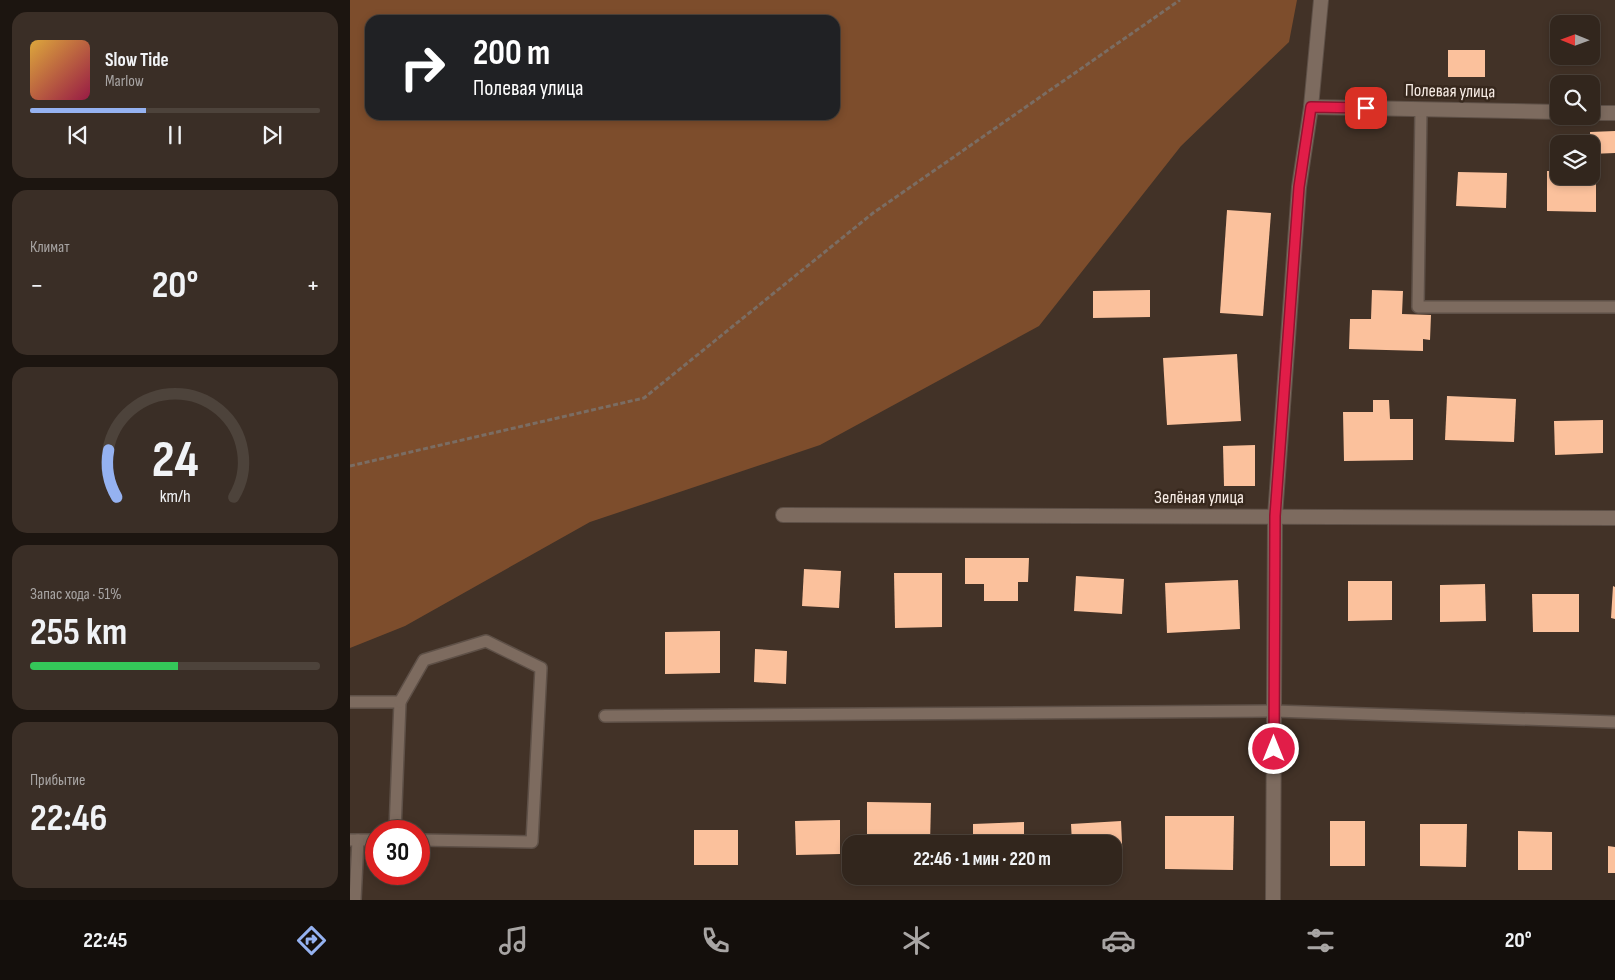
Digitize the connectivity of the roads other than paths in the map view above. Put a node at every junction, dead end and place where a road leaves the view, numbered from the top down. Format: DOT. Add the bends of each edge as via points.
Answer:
graph roads {
  1 [pos="1322,0"];
  2 [pos="1311,107"];
  3 [pos="1421,110"];
  4 [pos="1550,112"];
  5 [pos="1600,113"];
  6 [pos="1615,113"];
  7 [pos="1615,307"];
  8 [pos="783,515"];
  9 [pos="1275,516"];
  10 [pos="1615,518"];
  11 [pos="350,702"];
  12 [pos="400,702"];
  13 [pos="1274,712"];
  14 [pos="605,716"];
  15 [pos="1615,722"];
  16 [pos="395,820"];
  17 [pos="354,840"];
  18 [pos="430,840"];
  19 [pos="355,900"];
  20 [pos="1273,900"];
  1 -- 2 [label="street"];
  2 -- 3 [label="street, Полевая улица"];
  2 -- 9 [label="street" via="1299,187"];
  3 -- 4 [label="street, Полевая улица"];
  3 -- 7 [label="lane" via="1418,307"];
  5 -- 6 [label="street"];
  8 -- 9 [label="street, Зелёная улица"];
  9 -- 10 [label="street, Зелёная улица"];
  9 -- 13 [label="street"];
  11 -- 12 [label="lane"];
  12 -- 16 [label="lane"];
  12 -- 18 [label="lane" via="424,660 486,641 541,668 532,842"];
  13 -- 14 [label="lane"];
  13 -- 15 [label="lane"];
  13 -- 20 [label="street"];
  17 -- 19 [label="lane"];
}
